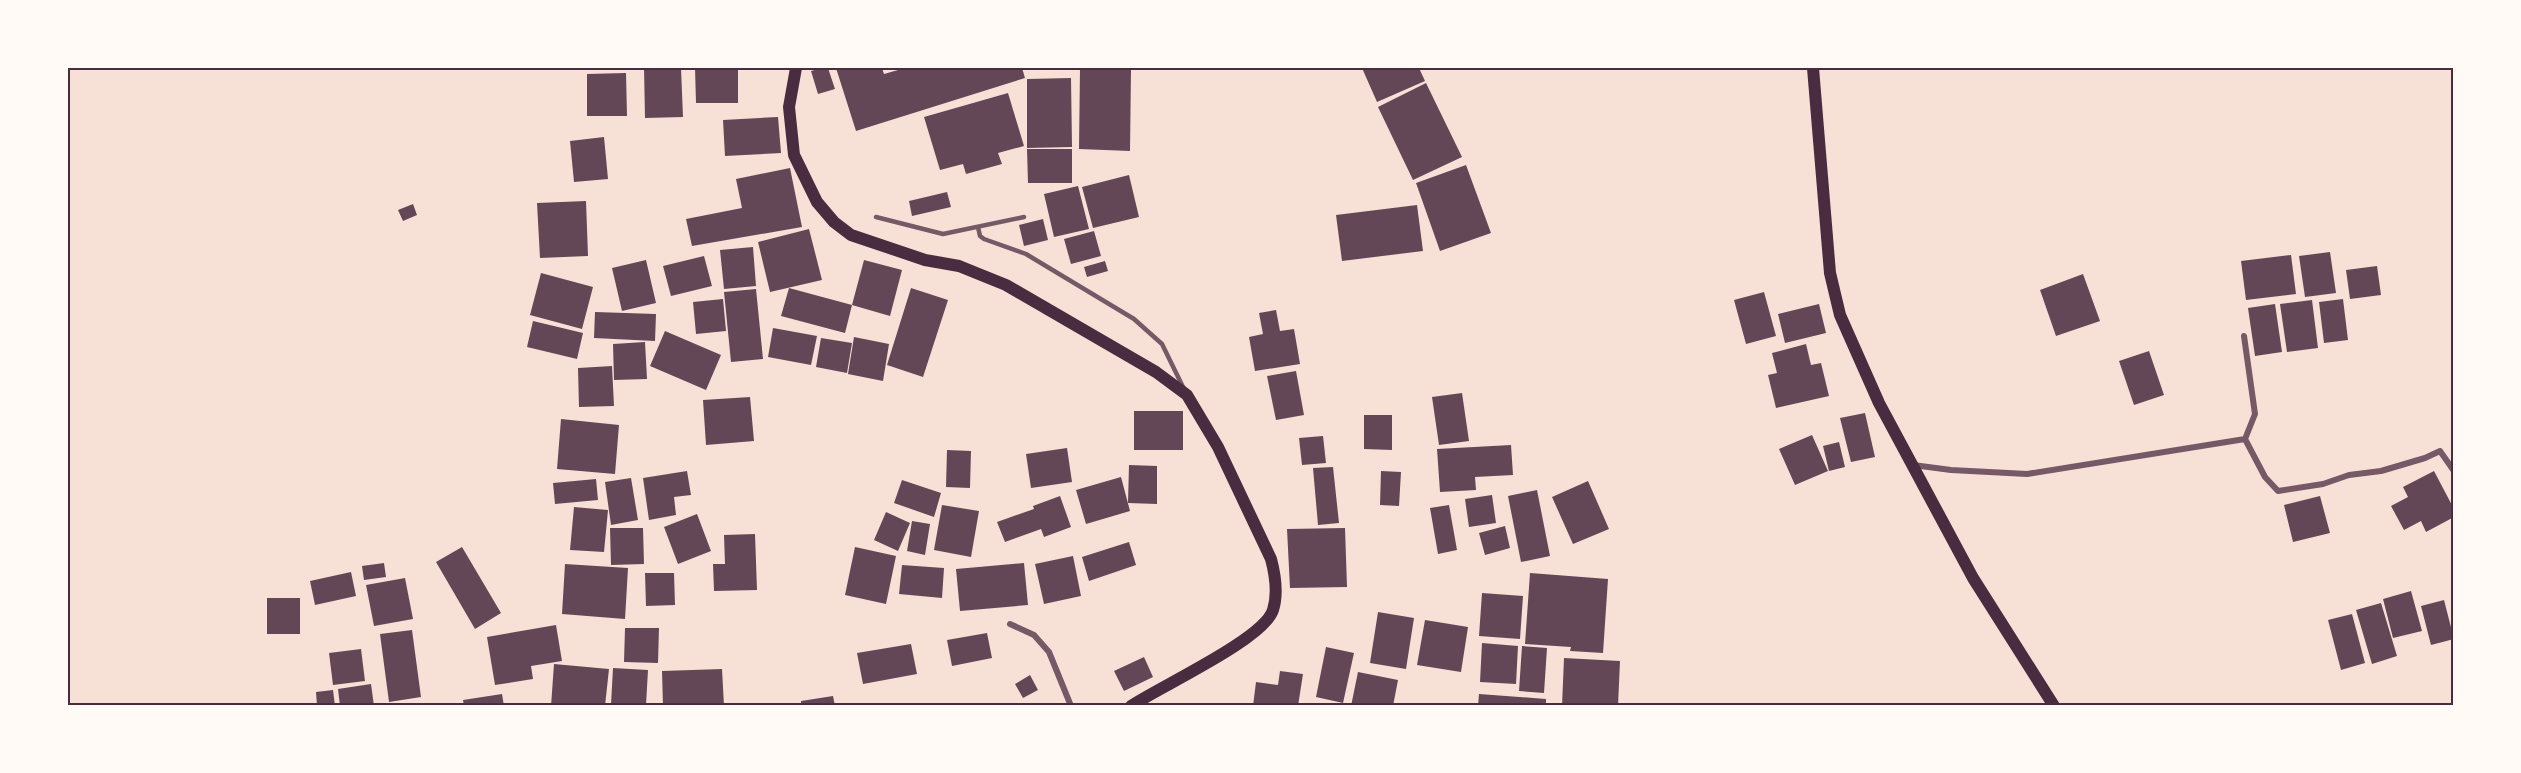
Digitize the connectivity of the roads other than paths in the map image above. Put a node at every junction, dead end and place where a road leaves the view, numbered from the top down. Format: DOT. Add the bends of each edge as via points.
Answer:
graph roads {
  1 [pos="796,68"];
  2 [pos="1813,68"];
  3 [pos="1024,217"];
  4 [pos="876,218"];
  5 [pos="978,227"];
  6 [pos="2244,336"];
  7 [pos="1187,395"];
  8 [pos="2245,439"];
  9 [pos="1912,465"];
  10 [pos="2454,471"];
  11 [pos="1010,624"];
  12 [pos="1071,705"];
  13 [pos="1131,705"];
  14 [pos="2054,705"];
  1 -- 7 [label="main road" via="789,107 794,154 817,202 834,222 851,235 925,260 959,266 1006,285 1156,372"];
  2 -- 9 [label="main road" via="1830,273 1840,315"];
  3 -- 5 [label="lane"];
  4 -- 5 [label="lane" via="944,234"];
  5 -- 7 [label="lane" via="984,239 1026,254 1134,319 1162,344"];
  6 -- 8 [label="street" via="2255,414"];
  7 -- 13 [label="main road" via="1218,447 1271,559 1275,577 1273,611 1248,639"];
  8 -- 9 [label="street" via="2027,474"];
  8 -- 10 [label="street" via="2265,477 2278,491 2381,471 2440,451"];
  9 -- 14 [label="main road" via="1973,578"];
  11 -- 12 [label="street" via="1034,635 1048,652"];
}
